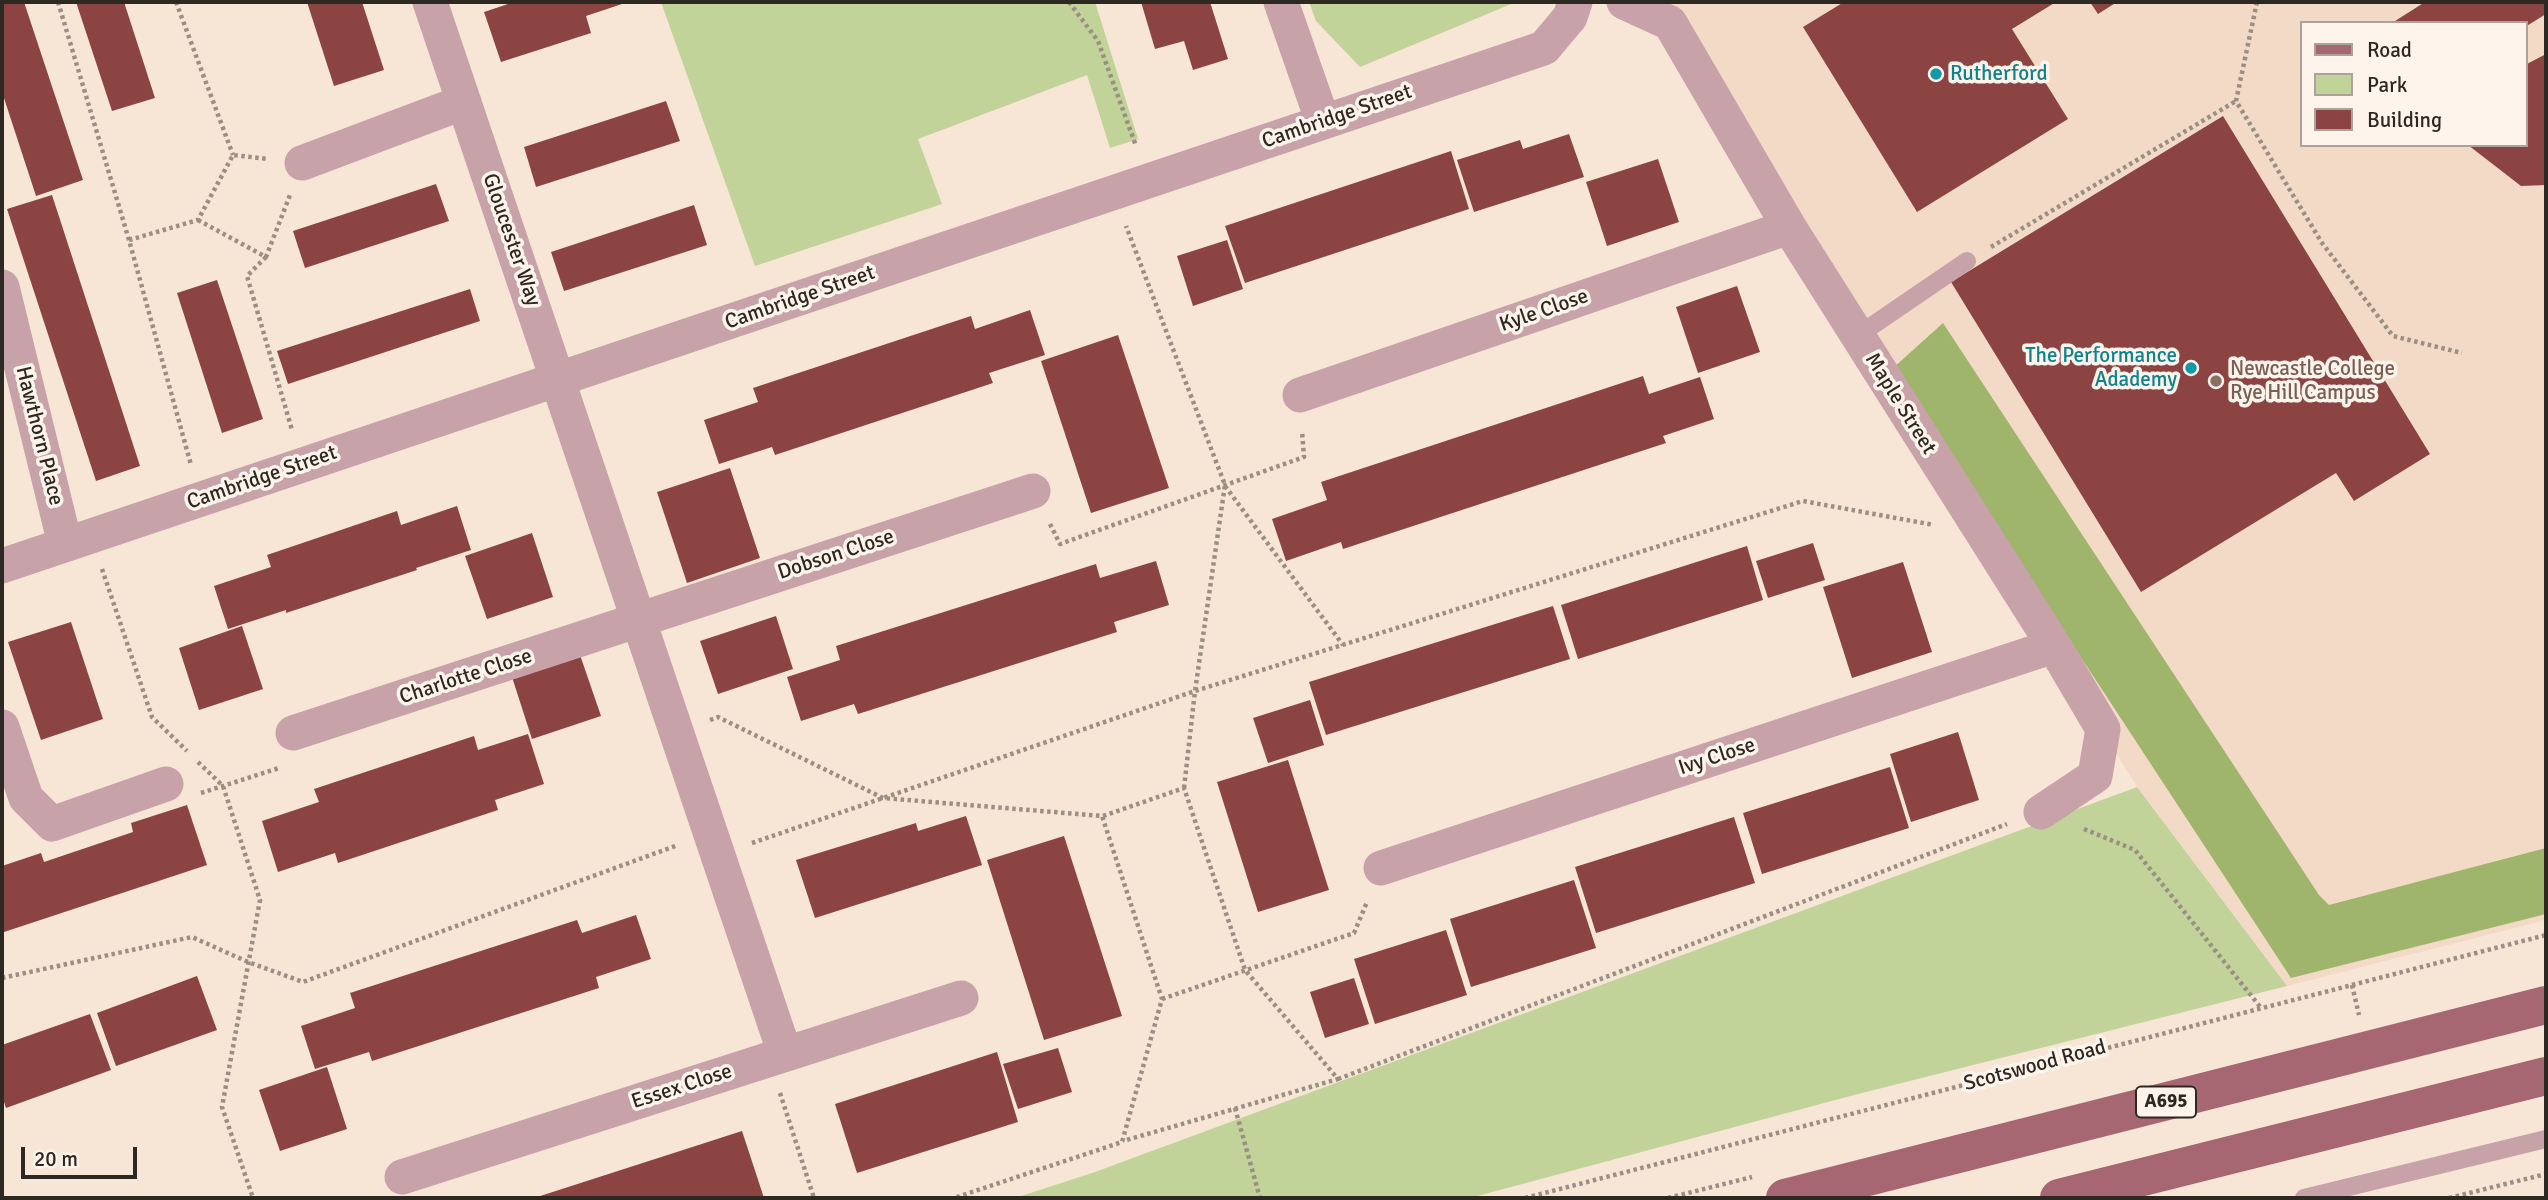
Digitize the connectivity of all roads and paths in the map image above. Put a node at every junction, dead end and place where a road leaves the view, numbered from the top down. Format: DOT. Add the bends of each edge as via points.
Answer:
graph roads {
  1 [pos="58,2"];
  2 [pos="176,2"];
  3 [pos="430,2"];
  4 [pos="1069,2"];
  5 [pos="1281,2"];
  6 [pos="1576,2"];
  7 [pos="1624,2"];
  8 [pos="2257,2"];
  9 [pos="2236,100"];
  10 [pos="464,102"];
  11 [pos="1323,122"];
  12 [pos="233,155"];
  13 [pos="302,163"];
  14 [pos="1148,181"];
  15 [pos="1113,192"];
  16 [pos="198,220"];
  17 [pos="1789,227"];
  18 [pos="129,240"];
  19 [pos="266,257"];
  20 [pos="1967,261"];
  21 [pos="2,287"];
  22 [pos="1857,336"];
  23 [pos="2462,353"];
  24 [pos="558,379"];
  25 [pos="1300,395"];
  26 [pos="302,465"];
  27 [pos="1225,485"];
  28 [pos="1033,491"];
  29 [pos="200,499"];
  30 [pos="1983,535"];
  31 [pos="78,540"];
  32 [pos="2,566"];
  33 [pos="639,620"];
  34 [pos="1343,645"];
  35 [pos="2054,646"];
  36 [pos="1195,691"];
  37 [pos="2,727"];
  38 [pos="676,731"];
  39 [pos="293,733"];
  40 [pos="188,752"];
  41 [pos="197,760"];
  42 [pos="166,784"];
  43 [pos="223,786"];
  44 [pos="1184,788"];
  45 [pos="883,798"];
  46 [pos="2041,812"];
  47 [pos="1102,816"];
  48 [pos="714,844"];
  49 [pos="1381,868"];
  50 [pos="2546,935"];
  51 [pos="248,962"];
  52 [pos="1245,970"];
  53 [pos="2,978"];
  54 [pos="2353,985"];
  55 [pos="961,998"];
  56 [pos="1162,999"];
  57 [pos="2546,1005"];
  58 [pos="2261,1008"];
  59 [pos="2360,1018"];
  60 [pos="777,1056"];
  61 [pos="2546,1076"];
  62 [pos="1338,1079"];
  63 [pos="1235,1108"];
  64 [pos="2546,1139"];
  65 [pos="1122,1142"];
  66 [pos="2546,1174"];
  67 [pos="402,1177"];
  68 [pos="253,1198"];
  69 [pos="814,1198"];
  70 [pos="954,1198"];
  71 [pos="1260,1198"];
  72 [pos="1525,1198"];
  73 [pos="1785,1198"];
  74 [pos="2059,1198"];
  75 [pos="2304,1198"];
  76 [pos="2449,1198"];
  1 -- 18 [label="path"];
  2 -- 12 [label="path"];
  3 -- 10 [label="street, Gloucester Way"];
  4 -- 14 [label="path" via="1098,41"];
  5 -- 11 [label="street"];
  6 -- 11 [label="street, Cambridge Street" via="1544,48"];
  7 -- 17 [label="street, Maple Street" via="1670,23"];
  8 -- 9 [label="path"];
  9 -- 20 [label="path"];
  9 -- 23 [label="path" via="2322,243 2393,336"];
  10 -- 13 [label="street"];
  10 -- 24 [label="street, Gloucester Way"];
  11 -- 14 [label="street, Cambridge Street"];
  12 -- 13 [label="path"];
  12 -- 16 [label="path"];
  13 -- 19 [label="path"];
  14 -- 15 [label="street, Cambridge Street"];
  15 -- 24 [label="street, Cambridge Street"];
  15 -- 27 [label="path"];
  16 -- 18 [label="path"];
  16 -- 19 [label="path"];
  17 -- 22 [label="street, Maple Street"];
  17 -- 25 [label="street, Kyle Close"];
  18 -- 29 [label="path"];
  19 -- 26 [label="path" via="247,276"];
  20 -- 22 [label="lane"];
  21 -- 31 [label="street, Hawthorn Place"];
  22 -- 30 [label="street, Maple Street"];
  24 -- 26 [label="street, Cambridge Street"];
  24 -- 33 [label="street, Gloucester Way"];
  25 -- 27 [label="path" via="1304,457"];
  26 -- 29 [label="street, Cambridge Street"];
  27 -- 28 [label="path" via="1060,544"];
  27 -- 34 [label="path"];
  27 -- 36 [label="path"];
  28 -- 33 [label="street, Dobson Close"];
  29 -- 31 [label="street, Cambridge Street"];
  30 -- 34 [label="path" via="1803,501"];
  30 -- 35 [label="street, Maple Street"];
  31 -- 32 [label="street, Cambridge Street"];
  31 -- 40 [label="path" via="152,717"];
  33 -- 38 [label="street, Gloucester Way"];
  33 -- 39 [label="street, Charlotte Close"];
  34 -- 36 [label="path"];
  35 -- 46 [label="street, Maple Street" via="2103,729 2095,776"];
  35 -- 49 [label="street, Ivy Close"];
  36 -- 44 [label="path"];
  36 -- 45 [label="path"];
  37 -- 42 [label="street" via="26,799 52,824"];
  38 -- 45 [label="path" via="718,717"];
  38 -- 48 [label="street, Gloucester Way"];
  39 -- 43 [label="path" via="289,765"];
  41 -- 43 [label="path"];
  42 -- 43 [label="path" via="187,797"];
  43 -- 51 [label="path" via="260,900"];
  44 -- 47 [label="path"];
  44 -- 52 [label="path"];
  45 -- 47 [label="path"];
  45 -- 48 [label="path"];
  46 -- 58 [label="path" via="2135,850"];
  46 -- 62 [label="path"];
  47 -- 56 [label="path"];
  48 -- 51 [label="path" via="303,982"];
  48 -- 60 [label="street, Gloucester Way"];
  49 -- 52 [label="path" via="1354,933"];
  50 -- 54 [label="path, Scotswood Road"];
  51 -- 53 [label="path" via="192,937"];
  51 -- 68 [label="path" via="222,1107"];
  52 -- 56 [label="path"];
  52 -- 62 [label="path"];
  54 -- 58 [label="path, Scotswood Road"];
  54 -- 59 [label="path"];
  55 -- 60 [label="street, Essex Close"];
  56 -- 65 [label="path"];
  57 -- 73 [label="main road, A695"];
  58 -- 72 [label="path, Scotswood Road"];
  60 -- 67 [label="street, Essex Close"];
  60 -- 69 [label="path"];
  61 -- 74 [label="main road"];
  62 -- 63 [label="path"];
  63 -- 65 [label="path"];
  63 -- 71 [label="path"];
  64 -- 75 [label="lane"];
  65 -- 70 [label="path"];
  66 -- 76 [label="path"];
}
